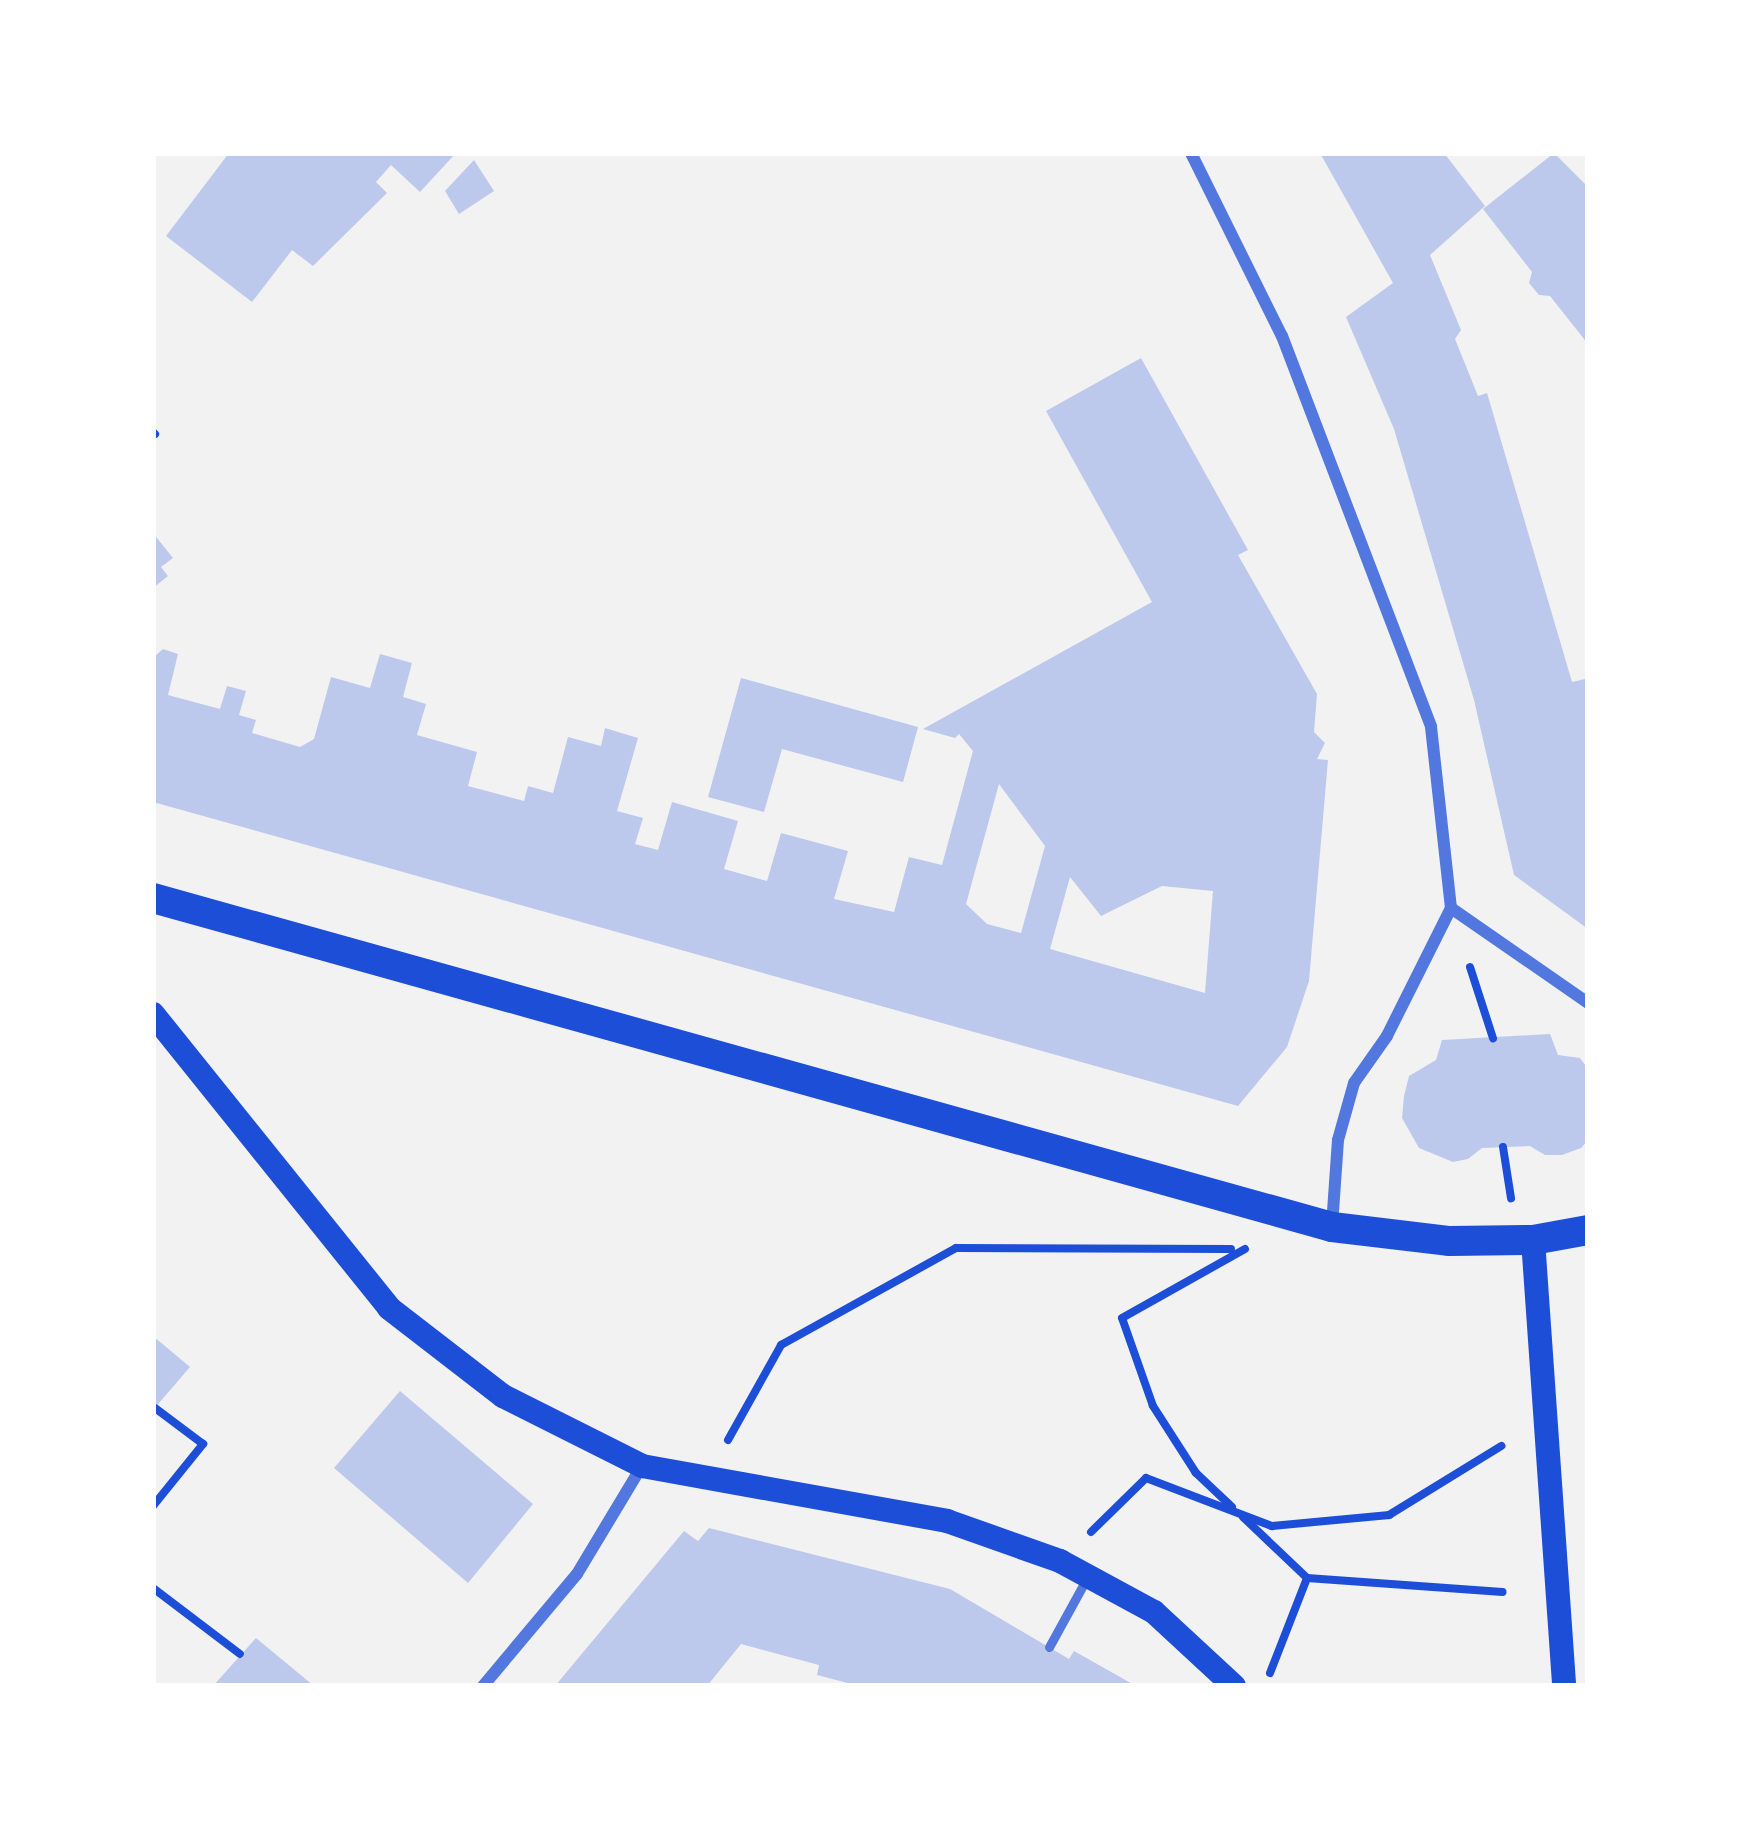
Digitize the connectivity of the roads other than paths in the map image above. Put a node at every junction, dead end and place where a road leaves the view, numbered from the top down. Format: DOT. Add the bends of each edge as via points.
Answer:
graph roads {
  1 [pos="1191,153"];
  2 [pos="153,898"];
  3 [pos="1451,908"];
  4 [pos="1588,1003"];
  5 [pos="153,1014"];
  6 [pos="1332,1226"];
  7 [pos="1588,1230"];
  8 [pos="1533,1240"];
  9 [pos="642,1466"];
  10 [pos="1088,1576"];
  11 [pos="1049,1647"];
  12 [pos="483,1686"];
  13 [pos="1234,1686"];
  14 [pos="1564,1686"];
  1 -- 3 [label="street" via="1282,336 1431,727"];
  2 -- 6 [label="main road"];
  3 -- 4 [label="street"];
  3 -- 6 [label="street" via="1387,1036 1354,1083 1338,1140"];
  5 -- 9 [label="main road" via="389,1308 503,1396"];
  6 -- 8 [label="main road" via="1450,1241"];
  7 -- 8 [label="main road"];
  8 -- 14 [label="main road"];
  9 -- 10 [label="main road" via="946,1521"];
  9 -- 12 [label="street" via="577,1574"];
  10 -- 11 [label="lane"];
  10 -- 13 [label="main road" via="1154,1612"];
}
